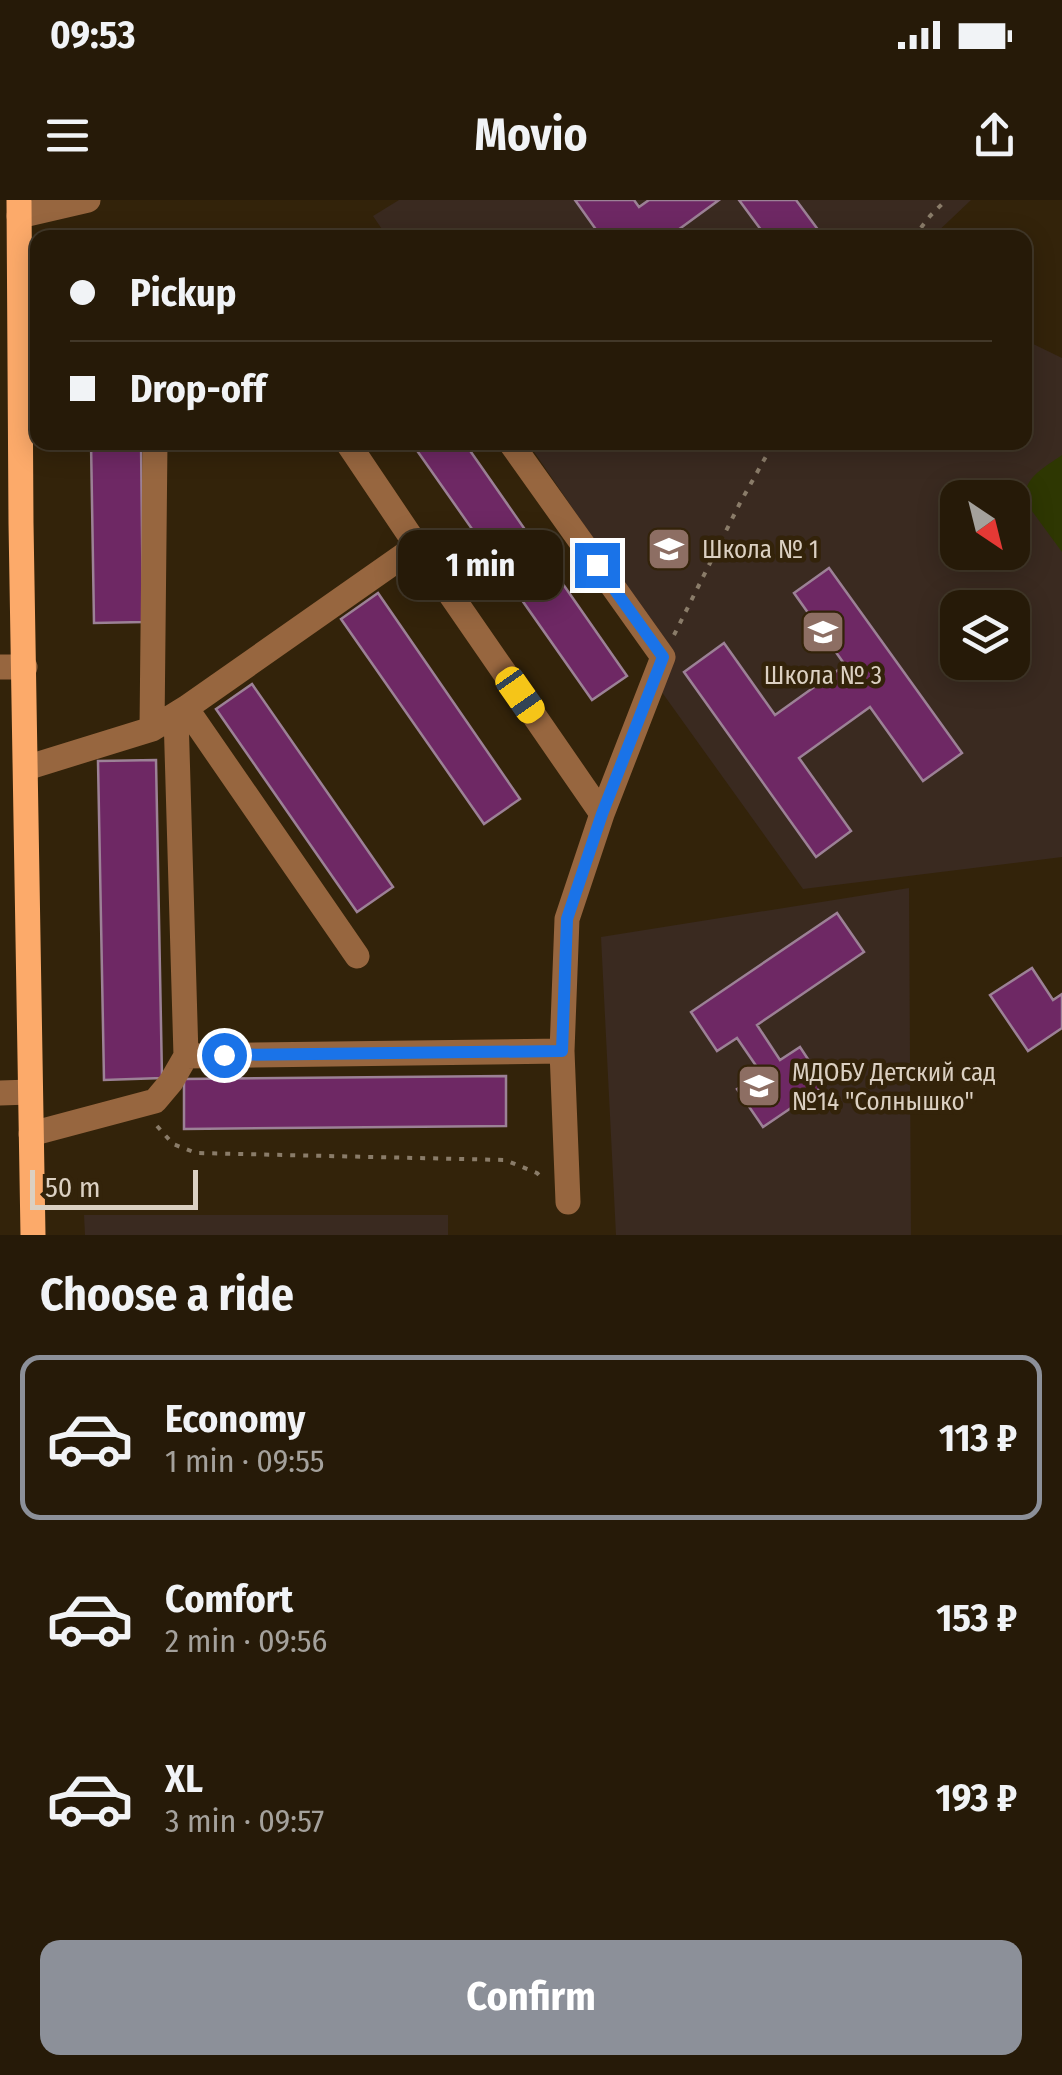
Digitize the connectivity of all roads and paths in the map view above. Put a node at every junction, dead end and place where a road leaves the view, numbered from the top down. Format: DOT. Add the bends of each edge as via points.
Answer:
graph roads {
  1 [pos="88,200"];
  2 [pos="946,200"];
  3 [pos="14,218"];
  4 [pos="919,230"];
  5 [pos="29,365"];
  6 [pos="154,450"];
  7 [pos="352,450"];
  8 [pos="516,450"];
  9 [pos="769,450"];
  10 [pos="11,523"];
  11 [pos="416,546"];
  12 [pos="663,657"];
  13 [pos="12,667"];
  14 [pos="181,711"];
  15 [pos="152,728"];
  16 [pos="26,768"];
  17 [pos="602,814"];
  18 [pos="357,956"];
  19 [pos="562,1051"];
  20 [pos="186,1056"];
  21 [pos="30,1092"];
  22 [pos="0,1093"];
  23 [pos="155,1101"];
  24 [pos="32,1134"];
  25 [pos="568,1202"];
  26 [pos="33,1235"];
  1 -- 3 [label="street"];
  2 -- 4 [label="path"];
  3 -- 5 [label="main road"];
  5 -- 10 [label="main road"];
  6 -- 15 [label="street"];
  7 -- 11 [label="street"];
  8 -- 12 [label="street"];
  9 -- 12 [label="path"];
  10 -- 13 [label="main road"];
  11 -- 14 [label="street"];
  11 -- 17 [label="street"];
  12 -- 17 [label="street"];
  13 -- 16 [label="main road"];
  14 -- 15 [label="street"];
  14 -- 18 [label="street"];
  14 -- 20 [label="street"];
  15 -- 16 [label="street"];
  16 -- 21 [label="main road"];
  17 -- 19 [label="street" via="567,919"];
  19 -- 20 [label="street"];
  19 -- 25 [label="street"];
  20 -- 23 [label="street"];
  21 -- 22 [label="street"];
  21 -- 24 [label="main road"];
  23 -- 24 [label="street"];
  23 -- 25 [label="path" via="157,1126 173,1144 196,1153 505,1160 537,1173"];
  24 -- 26 [label="main road"];
}
